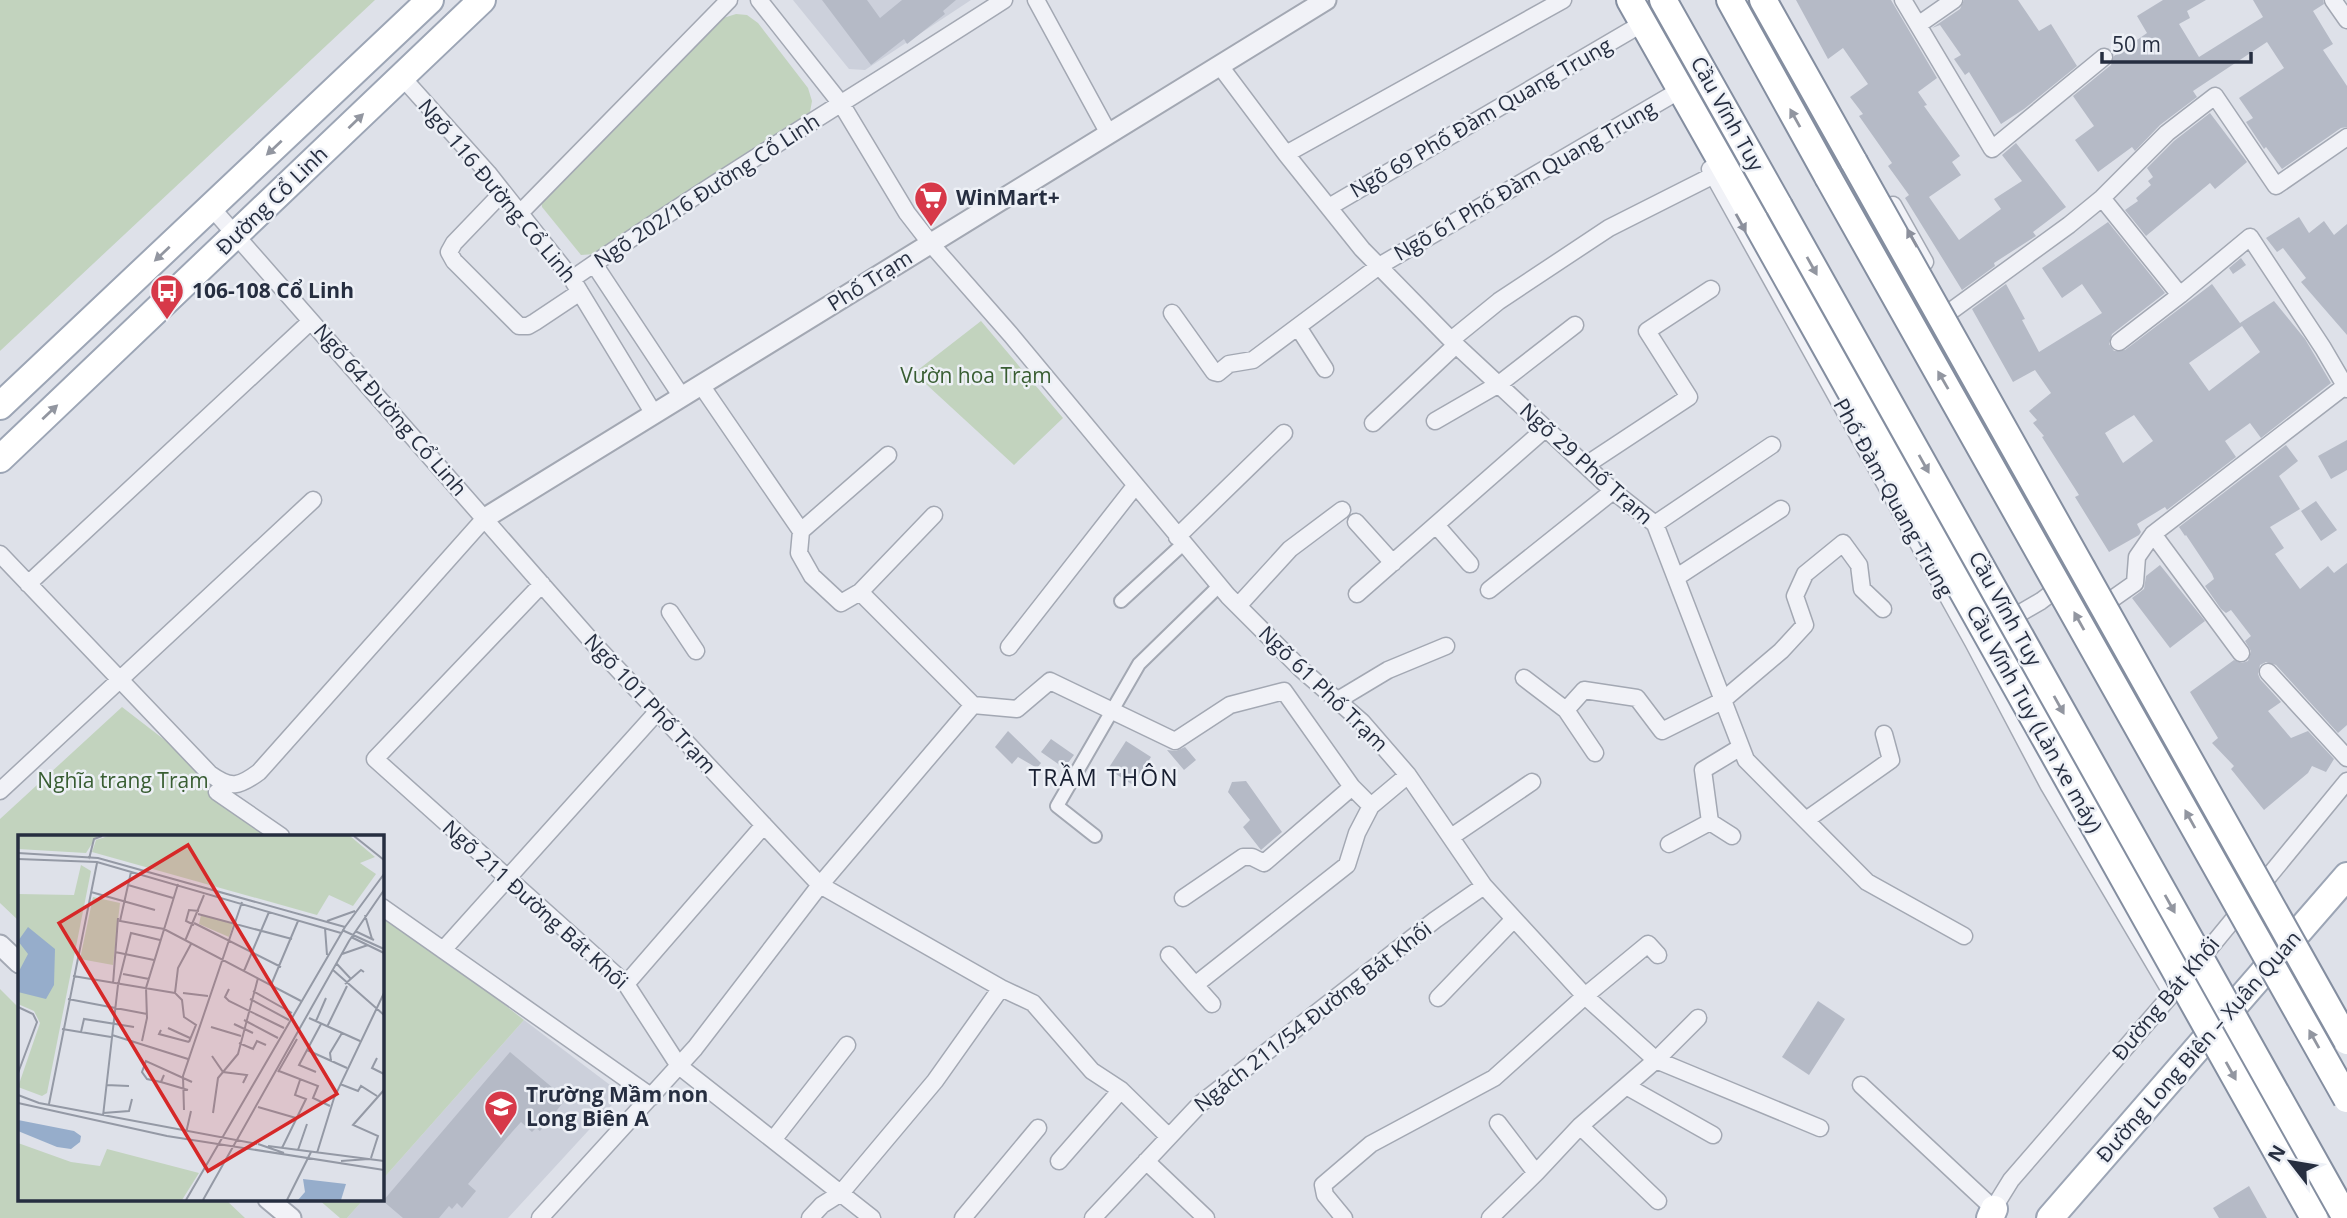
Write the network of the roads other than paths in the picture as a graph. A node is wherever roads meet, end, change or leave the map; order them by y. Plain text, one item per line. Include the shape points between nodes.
1 (430, 0) edge
2 (482, 0) edge
3 (729, 0) edge
4 (759, 0) edge
5 (1004, 0) edge
6 (1036, 0) edge
7 (1563, 0) edge
8 (1663, 0) edge
9 (1730, 0) edge
10 (1763, 0) edge
11 (1774, 0) edge
12 (1903, 0) edge
13 (1954, 0) edge
14 (2333, 0) edge
15 (1318, 2) edge
16 (1629, 10) edge
17 (2347, 20) edge
18 (1918, 25) junction
19 (2104, 57) dead end
20 (1220, 66) junction
21 (402, 77) junction
22 (1670, 96) junction
23 (842, 105) junction
24 (1109, 134) junction
25 (2347, 137) edge
26 (1286, 154) junction
27 (1714, 175) junction
28 (503, 192) junction
29 (2102, 198) junction
30 (211, 207) junction
31 (1329, 207) junction
32 (520, 212) junction
33 (1755, 221) joint
34 (237, 236) junction
35 (931, 244) junction
36 (594, 264) junction
37 (1380, 266) junction
38 (576, 286) junction
39 (1711, 289) dead end
40 (2180, 295) junction
41 (1951, 311) junction
42 (1172, 313) dead end
43 (311, 321) junction
44 (1575, 325) dead end
45 (1298, 327) junction
46 (1454, 342) junction
47 (2119, 342) dead end
48 (1325, 369) dead end
49 (1499, 384) junction
50 (701, 385) junction
51 (2346, 387) edge
52 (682, 397) junction
53 (0, 406) edge
54 (654, 414) junction
55 (1435, 421) dead end
56 (1373, 423) dead end
57 (1546, 428) junction
58 (1284, 433) dead end
59 (1772, 444) dead end
60 (888, 455) dead end
61 (0, 459) edge
62 (1586, 465) junction
63 (1135, 486) junction
64 (1613, 491) junction
65 (313, 500) dead end
66 (1781, 509) dead end
67 (1342, 510) dead end
68 (934, 515) dead end
69 (485, 518) junction
70 (1356, 522) dead end
71 (1655, 524) junction
72 (1436, 525) junction
73 (801, 531) junction
74 (2153, 534) junction
75 (1180, 540) junction
76 (0, 554) edge
77 (1393, 563) junction
78 (1470, 564) dead end
79 (2087, 566) junction
80 (1676, 577) junction
81 (28, 584) junction
82 (542, 584) junction
83 (1219, 586) junction
84 (1489, 590) dead end
85 (860, 592) junction
86 (1357, 594) dead end
87 (1121, 601) dead end
88 (2108, 602) junction
89 (1238, 606) junction
90 (1884, 609) dead end
91 (670, 612) dead end
92 (1973, 642) junction
93 (1446, 646) dead end
94 (1009, 647) dead end
95 (696, 651) dead end
96 (2241, 653) dead end
97 (2268, 672) dead end
98 (1524, 678) dead end
99 (120, 680) junction
100 (1338, 700) junction
101 (1722, 701) junction
102 (973, 705) junction
103 (1566, 710) junction
104 (657, 712) junction
105 (1112, 712) junction
106 (1884, 734) dead end
107 (1741, 747) junction
108 (1595, 754) dead end
109 (2347, 758) edge
110 (1408, 775) junction
111 (2347, 781) edge
112 (1532, 782) dead end
113 (1352, 787) junction
114 (0, 791) edge
115 (217, 792) dead end
116 (1371, 806) junction
117 (1806, 820) junction
118 (1710, 822) junction
119 (764, 825) junction
120 (280, 835) edge
121 (1095, 836) dead end
122 (1732, 836) dead end
123 (1451, 837) junction
124 (1669, 844) dead end
125 (2269, 874) junction
126 (2347, 876) edge
127 (506, 878) junction
128 (820, 885) junction
129 (1484, 886) junction
130 (1183, 898) dead end
131 (383, 908) edge
132 (1514, 919) junction
133 (1964, 936) dead end
134 (0, 945) edge
135 (443, 950) junction
136 (1169, 954) dead end
137 (1658, 955) dead end
138 (18, 962) edge
139 (626, 984) junction
140 (1195, 985) junction
141 (1001, 988) junction
142 (2172, 994) junction
143 (1585, 996) junction
144 (1438, 998) dead end
145 (1212, 1004) dead end
146 (1698, 1018) dead end
147 (2347, 1041) edge
148 (847, 1045) dead end
149 (1656, 1060) junction
150 (679, 1066) junction
151 (1861, 1085) dead end
152 (1626, 1086) junction
153 (1121, 1090) junction
154 (652, 1097) junction
155 (2347, 1098) edge
156 (1498, 1123) dead end
157 (1580, 1126) junction
158 (1038, 1128) dead end
159 (1820, 1128) dead end
160 (1713, 1135) dead end
161 (1169, 1137) junction
162 (773, 1140) junction
163 (1059, 1161) dead end
164 (1146, 1161) junction
165 (1536, 1173) junction
166 (841, 1193) junction
167 (269, 1200) edge
168 (1658, 1201) dead end
169 (1990, 1215) edge
170 (291, 1218) edge
171 (540, 1218) edge
172 (810, 1218) edge
173 (872, 1218) edge
174 (964, 1218) edge
175 (1093, 1218) edge
176 (1206, 1218) edge
177 (1344, 1218) edge
178 (1490, 1218) edge
179 (2050, 1218) edge
180 (2314, 1218) edge
181 (2346, 1218) edge

1 -> 30 main road, Đường Cổ Linh
2 - 21 main road, Đường Cổ Linh
3 - 32 street
4 - 23 street, Ngõ 61 Phố Trạm
5 - 23 street, Ngõ 202/16 Đường Cổ Linh
6 - 24 street
7 - 26 street
8 -> 181 main road, Cầu Vĩnh Tuy, bridge
155 -> 9 main road, bridge
10 - 147 main road, bridge
41 -> 11 street
12 - 18 street
13 - 18 street
14 - 17 street
15 - 20 street, Phố Trạm
16 - 22 street, Phố Đàm Quang Trung
16 - 31 street, Ngõ 69 Phố Đàm Quang Trung
16 - 33 main road, Cầu Vĩnh Tuy
18 - 19 street via 1992,149
20 - 24 street, Phố Trạm
20 - 26 street, Ngõ 29 Phố Trạm
21 - 28 street, Ngõ 116 Đường Cổ Linh
34 -> 21 main road, Đường Cổ Linh
22 - 27 street, Phố Đàm Quang Trung
22 - 37 street, Ngõ 61 Phố Đàm Quang Trung
23 - 35 street, Ngõ 61 Phố Trạm via 906,213
23 - 36 street, Ngõ 202/16 Đường Cổ Linh via 798,128
24 - 35 street, Phố Trạm
25 - 29 street via 2276,186 2215,96 2167,134
26 - 31 street, Ngõ 29 Phố Trạm
27 - 46 street via 1609,228 1499,301
27 -> 92 street, Phố Đàm Quang Trung
28 - 32 street, Ngõ 116 Đường Cổ Linh
28 - 38 street, Ngõ 202/16 Đường Cổ Linh via 454,243 449,252 454,261 519,326 535,322
29 - 40 street
29 - 41 street
30 - 34 street, Ngõ 64 Đường Cổ Linh
30 -> 53 main road, Đường Cổ Linh
31 - 37 street, Ngõ 29 Phố Trạm
32 - 38 street, Ngõ 116 Đường Cổ Linh
33 -> 180 main road, Cầu Vĩnh Tuy (Làn xe máy), bridge
34 - 43 street, Ngõ 64 Đường Cổ Linh
61 -> 34 main road, Đường Cổ Linh
35 - 50 street, Phố Trạm
35 - 63 street, Ngõ 61 Phố Trạm
36 - 38 street, Ngõ 202/16 Đường Cổ Linh
36 - 52 street
37 - 45 street, Ngõ 61 Phố Đàm Quang Trung
37 - 46 street, Ngõ 29 Phố Trạm
38 - 54 street, Ngõ 116 Đường Cổ Linh
39 - 62 street via 1647,331 1689,397
40 - 47 street
40 - 51 street via 2250,237
41 - 79 street
42 - 45 street, Ngõ 61 Phố Đàm Quang Trung via 1218,373 1229,364 1253,360
43 - 69 street, Ngõ 64 Đường Cổ Linh
43 - 81 street
44 - 49 street
45 - 48 street
46 - 49 street, Ngõ 29 Phố Trạm
46 - 56 street
49 - 55 street
49 - 57 street, Ngõ 29 Phố Trạm
50 - 52 street, Phố Trạm
50 - 73 street
51 - 74 street
52 - 54 street, Phố Trạm
54 - 69 street, Phố Trạm
57 - 62 street, Ngõ 29 Phố Trạm
57 - 72 street
58 - 75 street
59 - 71 street
60 - 73 street
62 - 64 street, Ngõ 29 Phố Trạm
63 - 75 street, Ngõ 61 Phố Trạm
63 - 94 street
64 - 71 street, Ngõ 29 Phố Trạm
64 - 84 street
65 - 99 street
66 - 80 street
67 - 89 street via 1290,549
68 - 85 street
69 - 82 street, Ngõ 101 Phố Trạm
69 - 99 street via 246,782 232,785 210,774
70 - 77 street
71 - 80 street, Ngõ 29 Phố Trạm
72 - 77 street
72 - 78 street
73 - 85 street via 799,554 812,576 841,603
74 - 88 street via 2137,557 2135,583
74 - 96 street
75 - 83 street, Ngõ 61 Phố Trạm
75 - 87 street
76 - 81 street
77 - 86 street
79 - 88 street
79 - 92 street
80 - 101 street, Ngõ 29 Phố Trạm
81 - 99 street
82 - 104 street, Ngõ 101 Phố Trạm
82 - 127 street, Ngõ 211 Đường Bát Khối via 375,759
83 - 89 street, Ngõ 61 Phố Trạm
83 - 105 street via 1139,664
85 - 102 street
88 - 125 street
89 - 100 street, Ngõ 61 Phố Trạm
90 - 101 street via 1862,589 1859,565 1843,543 1805,574 1795,597 1805,625
91 - 95 street
92 - 142 street, Phố Đàm Quang Trung via 2049,786
93 - 100 street via 1388,670
97 - 109 street
98 - 103 street
99 - 114 street
100 - 110 street, Ngõ 61 Phố Trạm
101 - 103 street via 1662,731 1637,698 1584,690
101 - 107 street, Ngõ 29 Phố Trạm
102 - 105 street via 1017,709 1050,681
102 - 128 street
103 - 108 street
104 - 119 street, Ngõ 101 Phố Trạm
104 - 127 street
105 - 113 street via 1175,741 1230,705 1284,691
105 - 121 street via 1057,806
106 - 117 street via 1891,760
107 - 117 street, Ngõ 29 Phố Trạm via 1746,760
107 - 118 street via 1703,770
110 - 116 street
110 - 123 street, Ngõ 61 Phố Trạm
111 - 125 street, Đường Bát Khối
112 - 123 street
113 - 116 street
113 - 130 street via 1264,863 1243,857
115 - 120 street
116 - 140 street via 1347,865
117 - 133 street, Ngõ 29 Phố Trạm via 1867,882
118 - 122 street
118 - 124 street
119 - 128 street, Ngõ 101 Phố Trạm
119 - 139 street
123 - 129 street, Ngõ 61 Phố Trạm
125 - 142 street, Đường Bát Khối
126 - 179 main road, Đường Long Biên – Xuân Quan
127 - 135 street
127 - 139 street, Ngõ 211 Đường Bát Khối
128 - 141 street, Ngõ 101 Phố Trạm
128 - 150 street
129 - 132 street, Ngõ 61 Phố Trạm
129 - 161 street, Ngách 211/54 Đường Bát Khối via 1200,1104
131 - 135 street
132 - 143 street, Ngõ 61 Phố Trạm
132 - 144 street
134 - 138 street
135 - 154 street
136 - 140 street
137 - 143 street via 1648,944
139 - 150 street, Ngõ 211 Đường Bát Khối
140 - 145 street
141 - 153 street, Ngõ 101 Phố Trạm via 1033,1003 1092,1072
141 - 166 street via 935,1081
142 - 169 street, Đường Bát Khối via 2011,1180
143 - 149 street, Ngõ 61 Phố Trạm
143 - 177 street via 1494,1077 1371,1144 1323,1185 1325,1195
146 - 149 street
148 - 162 street
149 - 152 street
149 - 159 street, Ngõ 61 Phố Trạm
150 - 154 street
150 - 162 street, Ngõ 211 Đường Bát Khối
151 - 169 street
152 - 157 street
152 - 160 street
153 - 161 street, Ngõ 101 Phố Trạm
153 - 163 street
154 - 171 street
156 - 165 street
157 - 165 street
157 - 168 street
158 - 174 street
161 - 164 street, Ngách 211/54 Đường Bát Khối
162 - 166 street, Ngõ 211 Đường Bát Khối
164 - 175 street, Ngách 211/54 Đường Bát Khối
164 - 176 street
165 - 178 street
166 - 172 street
166 - 173 street, Ngõ 211 Đường Bát Khối
167 - 170 street

